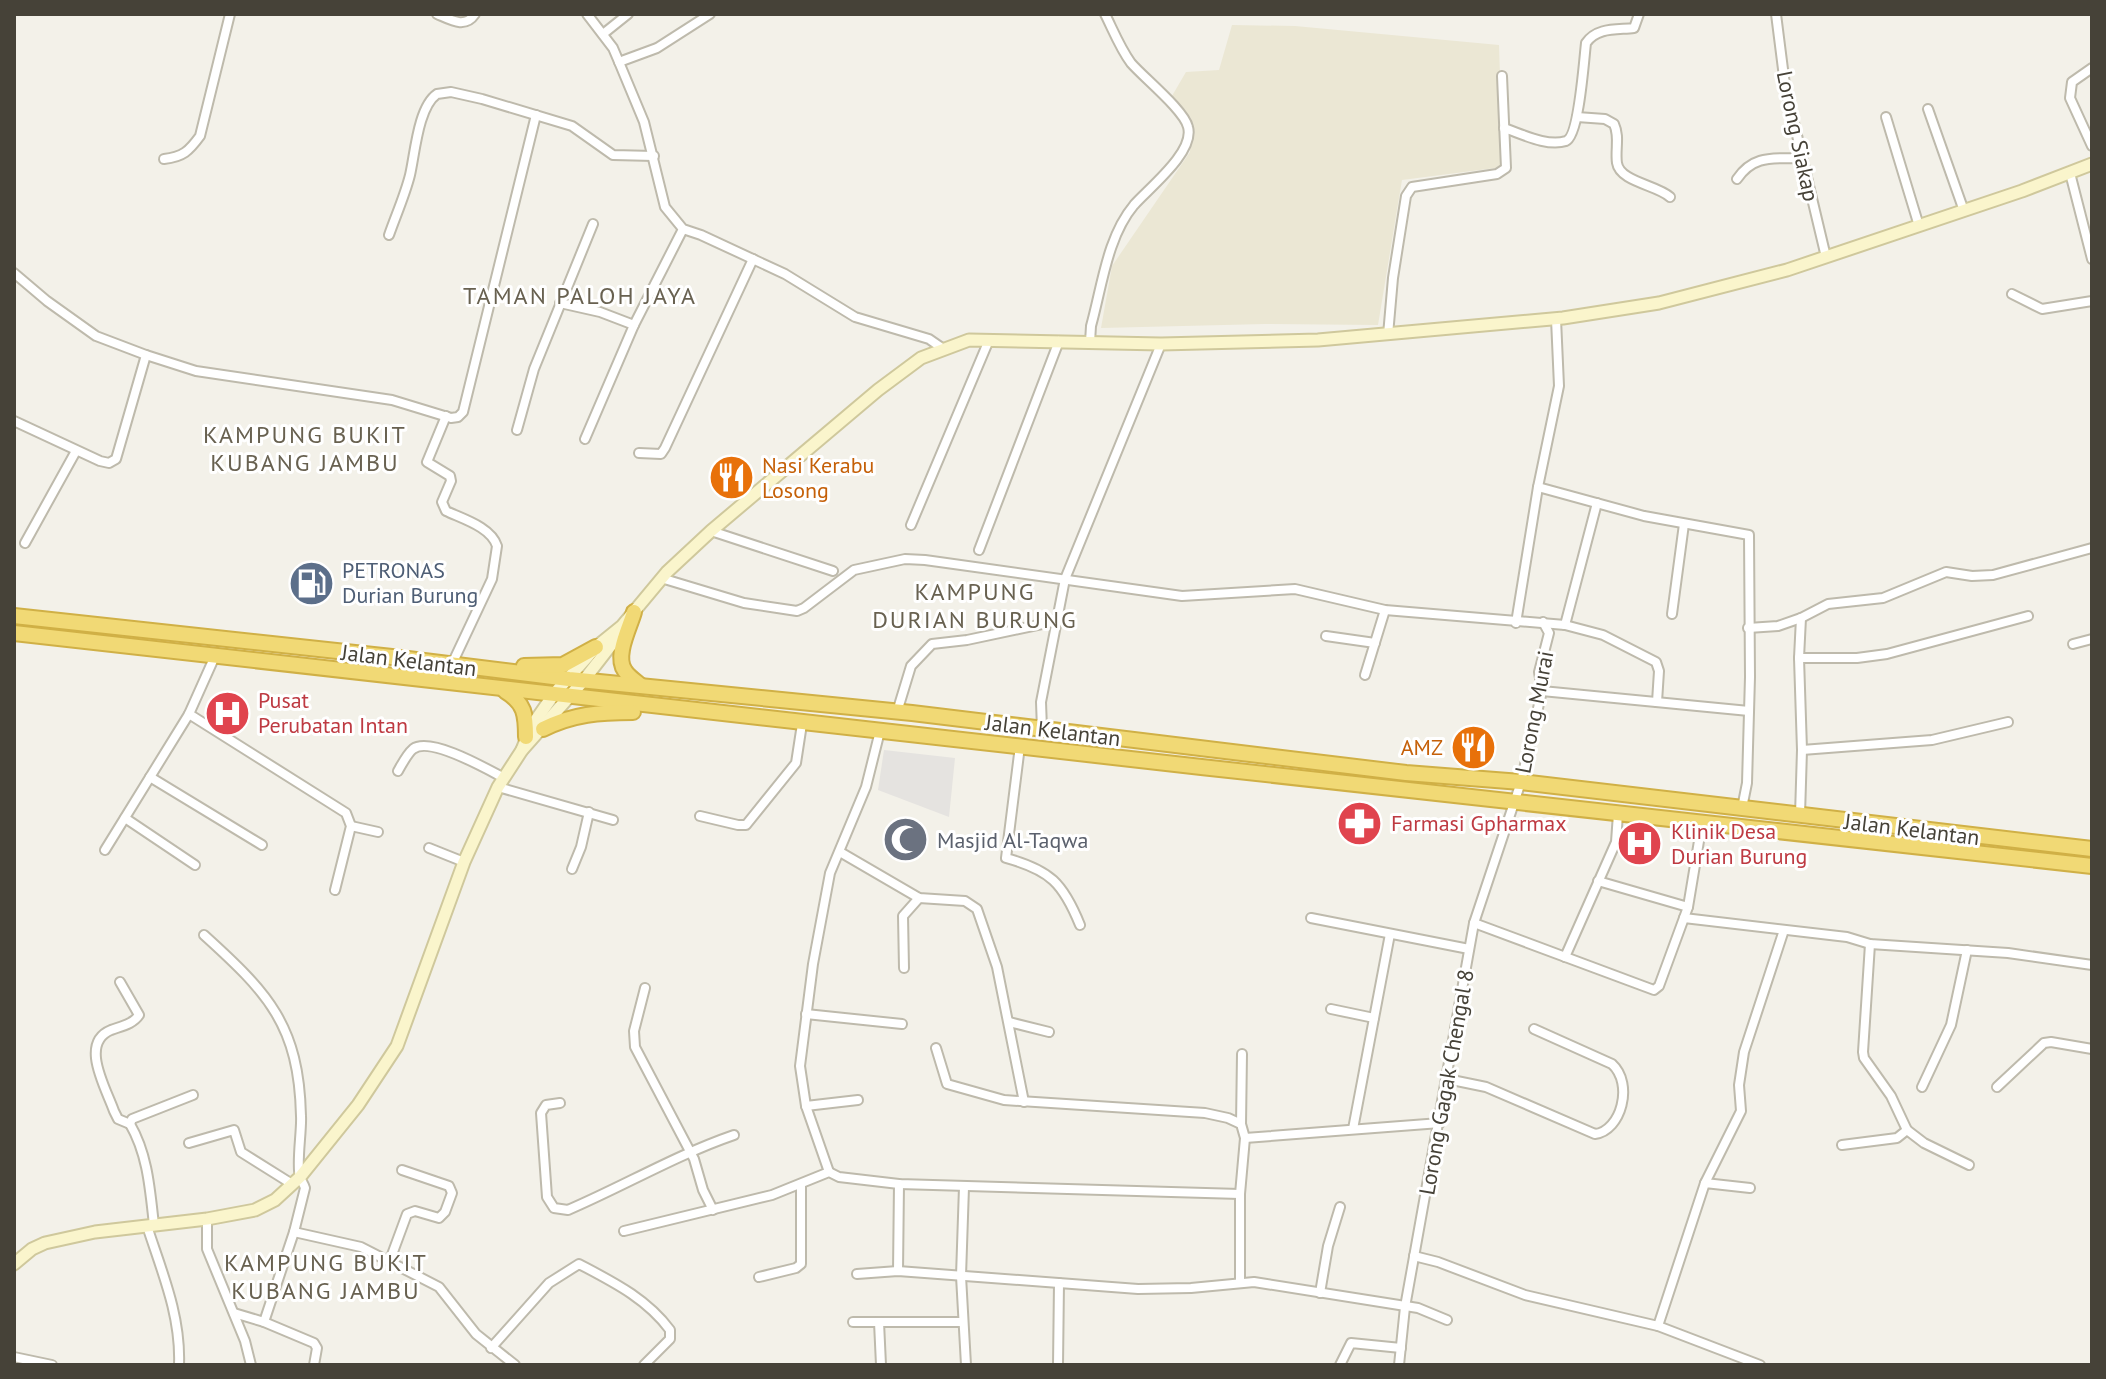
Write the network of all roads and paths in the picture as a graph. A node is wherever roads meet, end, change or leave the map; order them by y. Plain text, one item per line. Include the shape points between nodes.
1 (230, 14) edge
2 (437, 14) edge
3 (475, 14) edge
4 (587, 14) edge
5 (628, 14) edge
6 (710, 14) edge
7 (1105, 14) edge
8 (1639, 14) edge
9 (1776, 14) edge
10 (603, 34) junction
11 (619, 62) junction
12 (2092, 68) edge
13 (1502, 76) dead end
14 (1928, 109) dead end
15 (536, 115) junction
16 (1577, 117) junction
17 (1886, 117) dead end
18 (1504, 128) junction
19 (2092, 146) edge
20 (654, 156) junction
21 (1801, 158) junction
22 (164, 159) dead end
23 (2092, 164) edge
24 (2070, 173) junction
25 (1737, 179) dead end
26 (1670, 197) dead end
27 (1964, 211) junction
28 (593, 224) dead end
29 (1919, 226) junction
30 (683, 229) junction
31 (389, 235) dead end
32 (1826, 257) junction
33 (753, 259) junction
34 (2092, 259) edge
35 (14, 273) edge
36 (2012, 294) dead end
37 (2092, 301) edge
38 (560, 303) junction
39 (1556, 319) junction
40 (634, 325) junction
41 (1388, 335) junction
42 (989, 340) junction
43 (1059, 341) junction
44 (1090, 342) junction
45 (1161, 344) junction
46 (942, 348) junction
47 (146, 355) junction
48 (446, 416) junction
49 (14, 421) edge
50 (517, 430) dead end
51 (585, 439) dead end
52 (76, 451) junction
53 (639, 453) dead end
54 (1538, 487) junction
55 (1597, 503) junction
56 (1684, 524) junction
57 (911, 525) dead end
58 (711, 531) junction
59 (25, 543) dead end
60 (2092, 548) edge
61 (979, 550) dead end
62 (833, 571) dead end
63 (661, 578) junction
64 (1065, 579) junction
65 (1385, 610) junction
66 (634, 612) junction
67 (1672, 614) dead end
68 (14, 616) edge
69 (2028, 616) dead end
70 (1801, 618) junction
71 (1057, 621) junction
72 (1543, 622) junction
73 (1516, 623) junction
74 (1565, 625) junction
75 (622, 626) junction
76 (1748, 628) junction
77 (14, 633) edge
78 (1326, 636) dead end
79 (2092, 639) edge
80 (1375, 643) junction
81 (2073, 644) dead end
82 (596, 647) junction
83 (215, 656) junction
84 (1799, 658) junction
85 (452, 664) junction
86 (480, 668) junction
87 (1365, 675) dead end
88 (576, 680) junction
89 (640, 685) junction
90 (501, 688) junction
91 (1542, 691) junction
92 (554, 694) junction
93 (570, 697) junction
94 (1657, 702) junction
95 (689, 711) junction
96 (1749, 711) junction
97 (904, 712) junction
98 (189, 714) junction
99 (2008, 722) dead end
100 (802, 724) junction
101 (543, 729) junction
102 (1042, 729) junction
103 (880, 731) junction
104 (942, 737) junction
105 (524, 743) junction
106 (1020, 746) junction
107 (1802, 750) junction
108 (398, 771) dead end
109 (150, 777) junction
110 (501, 782) junction
111 (1521, 782) junction
112 (1514, 803) junction
113 (1742, 809) junction
114 (589, 812) junction
115 (1618, 814) junction
116 (1800, 815) junction
117 (700, 816) dead end
118 (125, 818) junction
119 (613, 820) dead end
120 (1702, 823) junction
121 (351, 826) junction
122 (378, 832) dead end
123 (262, 845) dead end
124 (429, 848) dead end
125 (2092, 849) edge
126 (105, 850) dead end
127 (840, 852) junction
128 (464, 862) junction
129 (195, 865) dead end
130 (2092, 866) edge
131 (572, 869) dead end
132 (1598, 881) junction
133 (335, 890) dead end
134 (919, 898) junction
135 (1688, 907) junction
136 (1311, 918) dead end
137 (1684, 918) junction
138 (1474, 923) junction
139 (1080, 925) dead end
140 (1784, 930) junction
141 (1390, 934) junction
142 (204, 935) dead end
143 (1870, 944) junction
144 (1469, 949) junction
145 (1967, 950) junction
146 (1565, 957) junction
147 (2092, 965) edge
148 (904, 968) dead end
149 (120, 982) dead end
150 (645, 988) dead end
151 (1331, 1009) dead end
152 (806, 1014) junction
153 (1374, 1018) junction
154 (1009, 1022) junction
155 (902, 1024) dead end
156 (1534, 1029) dead end
157 (1049, 1032) dead end
158 (936, 1048) dead end
159 (2092, 1049) edge
160 (1242, 1054) dead end
161 (1447, 1079) junction
162 (1922, 1087) dead end
163 (1997, 1087) dead end
164 (193, 1095) dead end
165 (858, 1100) dead end
166 (1024, 1102) junction
167 (560, 1103) dead end
168 (806, 1106) junction
169 (1440, 1123) junction
170 (130, 1124) junction
171 (1241, 1124) junction
172 (1353, 1129) junction
173 (1907, 1130) junction
174 (734, 1135) dead end
175 (1245, 1138) junction
176 (189, 1143) dead end
177 (1842, 1145) dead end
178 (688, 1151) junction
179 (1969, 1165) dead end
180 (402, 1170) dead end
181 (829, 1172) junction
182 (296, 1180) junction
183 (1705, 1183) junction
184 (801, 1184) junction
185 (899, 1184) junction
186 (964, 1187) junction
187 (1750, 1188) dead end
188 (1240, 1194) junction
189 (1340, 1207) dead end
190 (713, 1210) junction
191 (207, 1219) junction
192 (150, 1226) junction
193 (624, 1231) dead end
194 (294, 1232) junction
195 (1414, 1256) junction
196 (390, 1260) junction
197 (14, 1264) edge
198 (898, 1271) junction
199 (857, 1274) dead end
200 (961, 1276) junction
201 (759, 1277) dead end
202 (1059, 1283) junction
203 (1240, 1283) junction
204 (1320, 1293) junction
205 (1405, 1307) junction
206 (234, 1313) junction
207 (1447, 1320) dead end
208 (264, 1322) junction
209 (853, 1322) dead end
210 (879, 1322) junction
211 (963, 1322) junction
212 (1658, 1326) junction
213 (491, 1348) junction
214 (1401, 1348) junction
215 (14, 1357) edge
216 (52, 1365) edge
217 (179, 1365) edge
218 (251, 1365) edge
219 (314, 1365) edge
220 (515, 1365) edge
221 (644, 1365) edge
222 (881, 1365) edge
223 (966, 1365) edge
224 (1058, 1365) edge
225 (1340, 1365) edge
226 (1399, 1365) edge
227 (1760, 1365) edge

1 - 22 street via 200,136 181,157
2 - 3 street via 464,23
4 - 10 street
5 - 10 street
6 - 11 street via 657,48
7 - 44 street via 1132,64 1189,127 1183,153 1131,208 1114,240
8 - 16 street via 1634,28 1599,32 1586,43
9 - 21 street, Lorong Siakap
10 - 11 street
11 - 20 street
12 - 19 street via 2072,82 2070,92
13 - 18 street
14 - 27 street
15 - 20 street via 572,126 613,155
15 - 31 street via 451,92 432,97
15 - 48 street via 463,412
16 - 18 street via 1570,140 1557,142
16 - 26 street via 1614,124 1622,173
17 - 29 street
18 - 41 street via 1503,171 1412,187 1406,196
20 - 30 street via 665,207
21 - 25 street via 1758,160 1746,165
21 - 32 street, Lorong Siakap
23 - 24 street
24 - 27 street
24 - 34 street
27 - 29 street
28 - 38 street
29 - 32 street
30 - 33 street
30 - 40 street
32 - 39 street via 1659,303
33 - 46 street via 855,317 929,339
33 - 53 street via 665,448 661,454
35 - 47 street via 96,336
36 - 37 street via 2042,309
38 - 40 street
38 - 50 street
39 - 41 street
39 - 54 street via 1559,386
40 - 51 street
41 - 45 street
42 - 43 street
42 - 46 street
42 - 57 street
43 - 44 street
43 - 61 street
44 - 45 street
45 - 64 street
46 - 58 street via 878,390
47 - 48 street via 196,371 381,397
47 - 52 street via 116,459 109,463
48 - 85 street via 427,462 450,476 442,502 446,511 487,531 497,546 492,579
49 - 52 street
52 - 59 street
54 - 55 street
54 - 73 street
55 - 56 street
55 - 74 street
56 - 67 street
56 - 76 street via 1749,535
58 - 62 street
58 - 63 street
60 - 70 street via 1993,575 1946,572 1883,598 1821,605
63 - 64 street via 744,603 797,611 854,570 905,559
63 - 66 street
64 - 65 street via 1182,596 1295,589
64 - 71 street
65 - 73 street
65 - 80 street
66 - 75 street
66 - 89 highway via 621,654 625,672
68 - 85 highway, Jalan Kelantan
69 - 84 street via 1887,654
70 - 76 street
70 - 84 street
71 - 97 street via 932,644 911,666
71 - 102 street via 1041,702
72 - 73 street
72 - 74 street
72 - 91 street, Lorong Murai via 1549,633 1539,672
74 - 94 street via 1603,635 1656,662
75 - 82 street
75 - 88 street
76 - 96 street
77 - 83 highway, Jalan Kelantan
78 - 80 street
79 - 81 street
80 - 87 street
82 - 86 highway via 563,665
82 - 88 street
83 - 90 highway, Jalan Kelantan
83 - 98 street
84 - 107 street
85 - 86 highway, Jalan Kelantan
86 - 88 highway, Jalan Kelantan
88 - 89 highway, Jalan Kelantan
88 - 92 street
88 - 93 street
89 - 97 highway, Jalan Kelantan
90 - 92 highway, Jalan Kelantan
90 - 105 highway via 519,699 526,715
91 - 94 street
91 - 111 street, Lorong Murai
92 - 93 highway, Jalan Kelantan
92 - 105 street
93 - 95 highway, Jalan Kelantan
93 - 101 street
94 - 96 street
95 - 100 highway, Jalan Kelantan
95 - 101 highway via 588,713
96 - 113 street
97 - 102 highway, Jalan Kelantan
97 - 104 highway via 939,728
98 - 109 street
98 - 121 street via 346,813
99 - 107 street via 1932,740
100 - 103 highway, Jalan Kelantan
100 - 117 street via 796,763 746,825
101 - 105 street
102 - 111 highway, Jalan Kelantan
103 - 104 highway, Jalan Kelantan
103 - 127 street via 866,787
104 - 106 highway, Jalan Kelantan
105 - 110 street
106 - 112 highway, Jalan Kelantan
106 - 139 street via 1006,858 1034,866 1057,883
107 - 116 street
108 - 110 street via 411,751 422,746 452,752
109 - 118 street
109 - 123 street
110 - 114 street
110 - 128 street
111 - 112 street, Lorong Murai
111 - 113 highway, Jalan Kelantan
112 - 115 highway, Jalan Kelantan
112 - 138 street, Lorong Gagak Chengal 8
113 - 116 highway, Jalan Kelantan
114 - 119 street
114 - 131 street
115 - 120 highway, Jalan Kelantan
115 - 132 street via 1616,842
116 - 125 highway, Jalan Kelantan
118 - 126 street
118 - 129 street
120 - 130 highway, Jalan Kelantan
120 - 135 street
121 - 122 street
121 - 133 street
124 - 128 street
127 - 134 street
127 - 152 street via 830,873
128 - 182 street via 397,1046 358,1105
132 - 135 street
132 - 146 street
134 - 148 street via 903,916
134 - 154 street via 965,901 977,909
135 - 137 street
136 - 141 street
137 - 140 street
137 - 146 street via 1654,990
138 - 144 street, Lorong Gagak Chengal 8
138 - 146 street
140 - 143 street
140 - 183 street via 1744,1052 1741,1111
141 - 144 street
141 - 153 street
142 - 182 street via 251,977 293,1045 301,1114
143 - 145 street
143 - 173 street via 1864,1058
144 - 161 street, Lorong Gagak Chengal 8
145 - 147 street
145 - 162 street via 1951,1025
149 - 170 street via 139,1015 106,1032 94,1056 118,1119
150 - 178 street via 635,1047
151 - 153 street
152 - 155 street
152 - 168 street via 800,1066
153 - 172 street
154 - 157 street
154 - 166 street
156 - 161 street via 1620,1072 1624,1099 1604,1133 1595,1134 1486,1087
158 - 166 street via 951,1086
159 - 163 street via 2044,1043
160 - 171 street
161 - 169 street, Lorong Gagak Chengal 8
164 - 170 street
165 - 168 street
166 - 171 street via 1205,1113
167 - 178 street via 546,1105 541,1113 547,1197 554,1208 568,1210 597,1198
168 - 181 street
169 - 172 street
169 - 195 street, Lorong Gagak Chengal 8
170 - 192 street via 146,1166
171 - 175 street
172 - 175 street
173 - 177 street via 1897,1138
173 - 179 street
174 - 178 street
175 - 188 street
176 - 182 street via 234,1130 241,1152
178 - 190 street
180 - 196 street via 449,1186 452,1193 439,1218 407,1214
181 - 184 street
181 - 185 street
182 - 191 street via 255,1210
182 - 194 street via 305,1188
183 - 187 street
183 - 212 street
184 - 190 street
184 - 201 street via 801,1264
185 - 186 street
185 - 198 street
186 - 188 street
186 - 200 street
188 - 203 street
189 - 204 street
190 - 193 street
191 - 192 street
191 - 206 street via 207,1249
192 - 197 street via 45,1243
192 - 217 street via 177,1322
194 - 196 street via 354,1245
194 - 208 street
195 - 205 street, Lorong Gagak Chengal 8
195 - 212 street via 1525,1295
196 - 213 street via 439,1287
198 - 199 street
198 - 200 street
200 - 202 street
200 - 211 street
202 - 203 street via 1138,1289
202 - 224 street
203 - 204 street
204 - 205 street
205 - 207 street
205 - 214 street, Lorong Gagak Chengal 8
206 - 208 street
206 - 218 street
208 - 219 street via 314,1343
209 - 210 street
210 - 211 street
210 - 222 street
211 - 223 street
212 - 227 street
213 - 220 street
213 - 221 street via 549,1283 579,1264 632,1293 670,1330 670,1339
214 - 225 street via 1351,1343
214 - 226 street, Lorong Gagak Chengal 8
215 - 216 street

